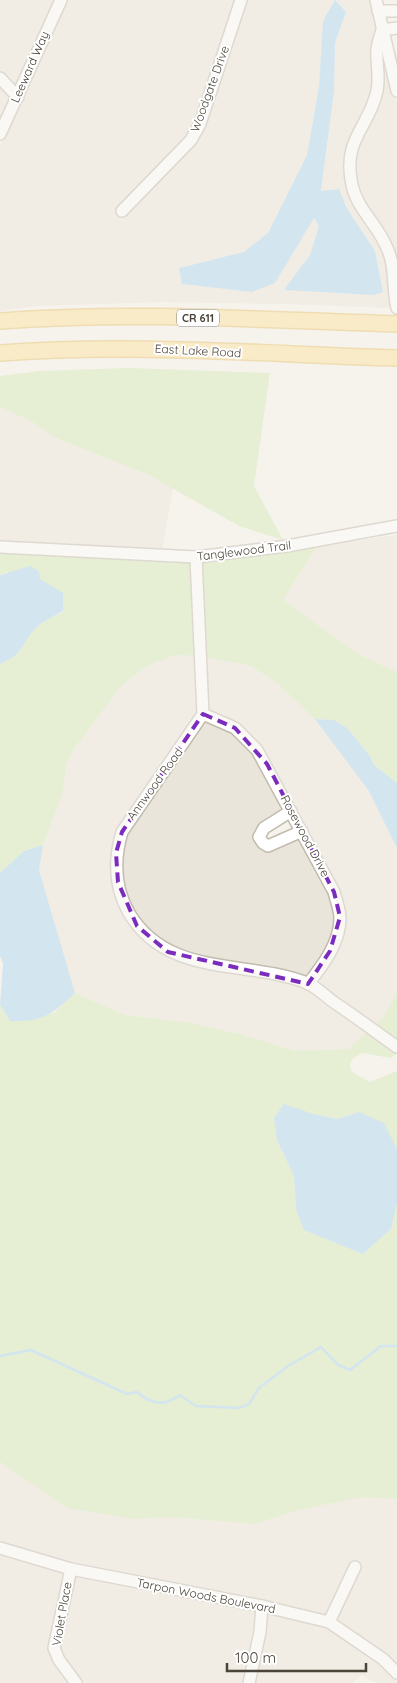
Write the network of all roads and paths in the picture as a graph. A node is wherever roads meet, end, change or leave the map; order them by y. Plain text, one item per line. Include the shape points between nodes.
1 (60, 0) edge
2 (241, 0) edge
3 (377, 6) edge
4 (397, 11) edge
5 (397, 28) edge
6 (382, 30) junction
7 (0, 78) edge
8 (397, 91) edge
9 (18, 97) junction
10 (0, 134) edge
11 (122, 211) dead end
12 (397, 308) edge
13 (0, 321) edge
14 (397, 324) edge
15 (0, 353) edge
16 (397, 358) edge
17 (397, 526) edge
18 (0, 547) edge
19 (196, 557) junction
20 (203, 714) junction
21 (292, 811) junction
22 (302, 831) junction
23 (308, 984) junction
24 (397, 1047) edge
25 (0, 1548) edge
26 (355, 1566) dead end
27 (71, 1569) junction
28 (262, 1606) junction
29 (330, 1622) junction
30 (397, 1673) edge
31 (76, 1683) edge
32 (249, 1683) edge

1 - 9 street, Leeward Way
2 - 11 street, Woodgate Drive via 200,124 191,140
3 - 4 street
3 - 6 street
5 - 6 street
6 - 8 street
6 - 12 street via 377,49 377,89 354,141 350,175 360,206 383,239 391,258
7 - 9 street
9 - 10 street, Leeward Way
13 - 14 main road, CR 611 via 154,316
15 - 16 main road, East Lake Road via 154,348
17 - 19 street, Tanglewood Trail via 288,546
18 - 19 street, Tanglewood Trail
19 - 20 street
20 - 21 street, Rosewood Drive via 235,728 249,739
20 - 23 street, Annwood Road via 122,832 116,853 118,882 125,905 137,926 168,952
21 - 22 street, Rosewood Drive
21 - 22 street via 264,828 259,837 268,846
22 - 23 street, Rosewood Drive via 334,892 340,917 330,952
23 - 24 street, Annwood Road
25 - 27 street, Tarpon Woods Boulevard
26 - 29 street
27 - 28 street, Tarpon Woods Boulevard
27 - 31 street, Violet Place via 54,1648 58,1660
28 - 29 street, Tarpon Woods Boulevard
28 - 32 street
29 - 30 street, Tarpon Woods Boulevard via 383,1659

